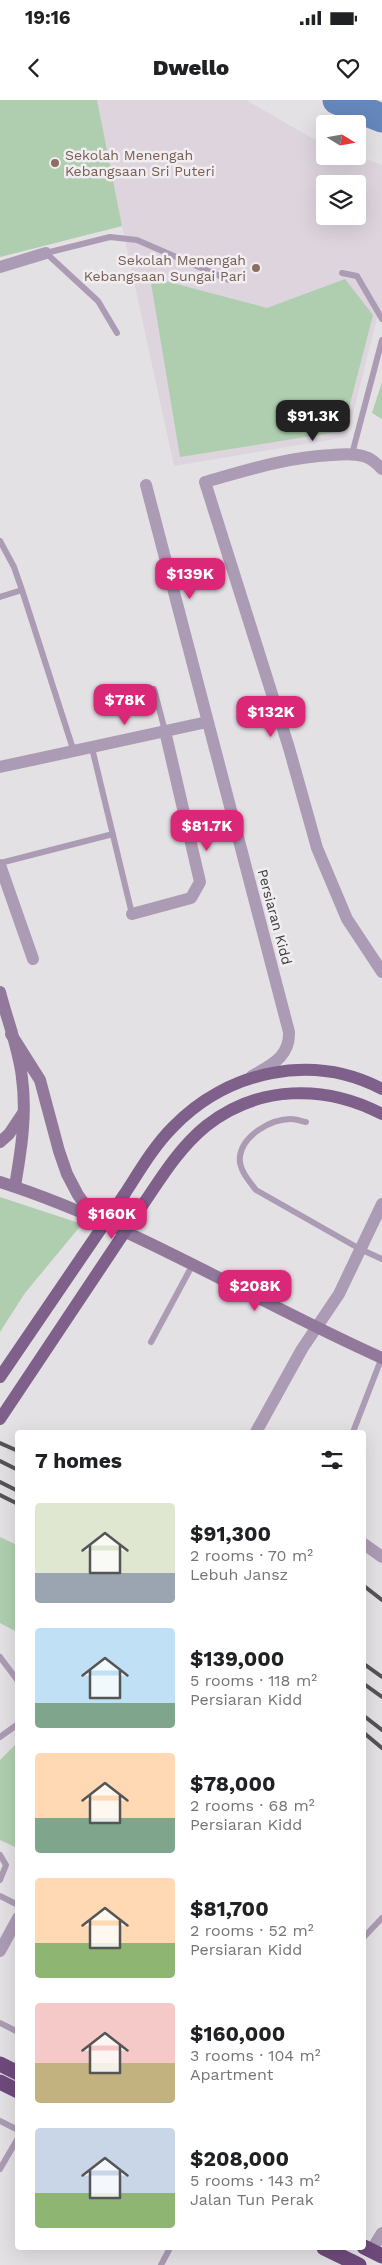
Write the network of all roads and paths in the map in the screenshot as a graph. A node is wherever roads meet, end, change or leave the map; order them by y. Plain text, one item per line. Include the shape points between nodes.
1 (46, 253) junction
2 (0, 267) edge
3 (342, 273) dead end
4 (229, 280) dead end
5 (382, 319) edge
6 (118, 334) dead end
7 (382, 340) edge
8 (352, 454) junction
9 (382, 468) edge
10 (146, 485) dead end
11 (0, 541) edge
12 (22, 590) junction
13 (0, 597) edge
14 (154, 688) dead end
15 (207, 722) junction
16 (165, 731) junction
17 (92, 748) junction
18 (74, 752) junction
19 (0, 767) edge
20 (113, 834) junction
21 (0, 864) edge
22 (132, 914) joint
23 (33, 959) dead end
24 (382, 972) edge
25 (0, 992) edge
26 (11, 1034) junction
27 (250, 1078) junction
28 (382, 1089) edge
29 (24, 1110) junction
30 (382, 1114) edge
31 (306, 1122) dead end
32 (0, 1142) edge
33 (0, 1182) edge
34 (15, 1186) junction
35 (382, 1204) edge
36 (93, 1216) junction
37 (360, 1249) junction
38 (382, 1259) edge
39 (193, 1264) junction
40 (317, 1328) junction
41 (151, 1342) dead end
42 (382, 1358) edge
43 (0, 1377) edge
44 (0, 1419) edge
45 (257, 1430) edge
46 (354, 1430) edge
47 (366, 1545) edge
48 (382, 1557) edge
49 (0, 1657) edge
50 (15, 1677) edge
51 (15, 1726) edge
52 (0, 1737) edge
53 (0, 1855) edge
54 (0, 1880) edge
55 (0, 1897) edge
56 (15, 1904) edge
57 (382, 1918) edge
58 (15, 1924) edge
59 (366, 1936) edge
60 (0, 1951) edge
61 (0, 2023) edge
62 (15, 2030) edge
63 (0, 2064) edge
64 (15, 2072) edge
65 (0, 2082) edge
66 (15, 2090) edge
67 (0, 2121) edge
68 (15, 2128) edge
69 (15, 2143) edge
70 (0, 2169) edge
71 (382, 2233) edge
72 (169, 2250) edge
73 (326, 2250) edge
74 (328, 2250) edge
75 (372, 2252) edge
76 (161, 2265) edge
77 (338, 2265) edge
78 (358, 2265) edge

1 - 2 street
1 - 4 lane via 110,238 136,240
1 - 6 lane via 98,301
3 - 5 lane via 357,276
7 - 8 lane
8 - 9 street via 373,460
8 - 24 street via 278,461 205,482 317,848 347,919
10 - 15 street, Persiaran Kidd
11 - 12 lane
12 - 13 lane
12 - 18 lane
14 - 16 lane
15 - 16 street
15 - 27 street, Persiaran Kidd via 289,1032 288,1048 281,1057
16 - 17 street
16 - 22 street via 200,882 191,898
17 - 18 street
17 - 20 lane
18 - 19 street
20 - 21 lane
20 - 22 lane
21 - 23 street
25 - 26 main road
26 - 29 main road via 20,1063
26 - 36 main road via 40,1080 67,1174
27 - 28 main road via 276,1071 328,1071
27 - 43 main road, bridge via 207,1098 182,1118 157,1146
29 - 32 main road
29 - 34 main road
30 - 44 main road, bridge via 345,1098 318,1092 295,1092 270,1095 247,1103 206,1126 187,1145 142,1206
31 - 37 lane via 291,1119 257,1131 245,1143 239,1157 244,1176 256,1190
33 - 34 main road
34 - 36 main road
35 - 37 street
36 - 39 main road
37 - 38 lane
37 - 40 street via 339,1294
39 - 40 main road
39 - 41 lane
40 - 42 main road
40 - 45 street
42 - 46 lane
47 - 48 street
49 - 50 lane
51 - 52 lane
53 - 54 lane via 6,1865
55 - 56 lane
57 - 59 lane
58 - 60 street
61 - 62 lane
63 - 64 highway
65 - 66 highway
67 - 68 lane
69 - 70 lane
71 - 75 street
72 - 76 lane
73 - 77 highway
74 - 78 highway

